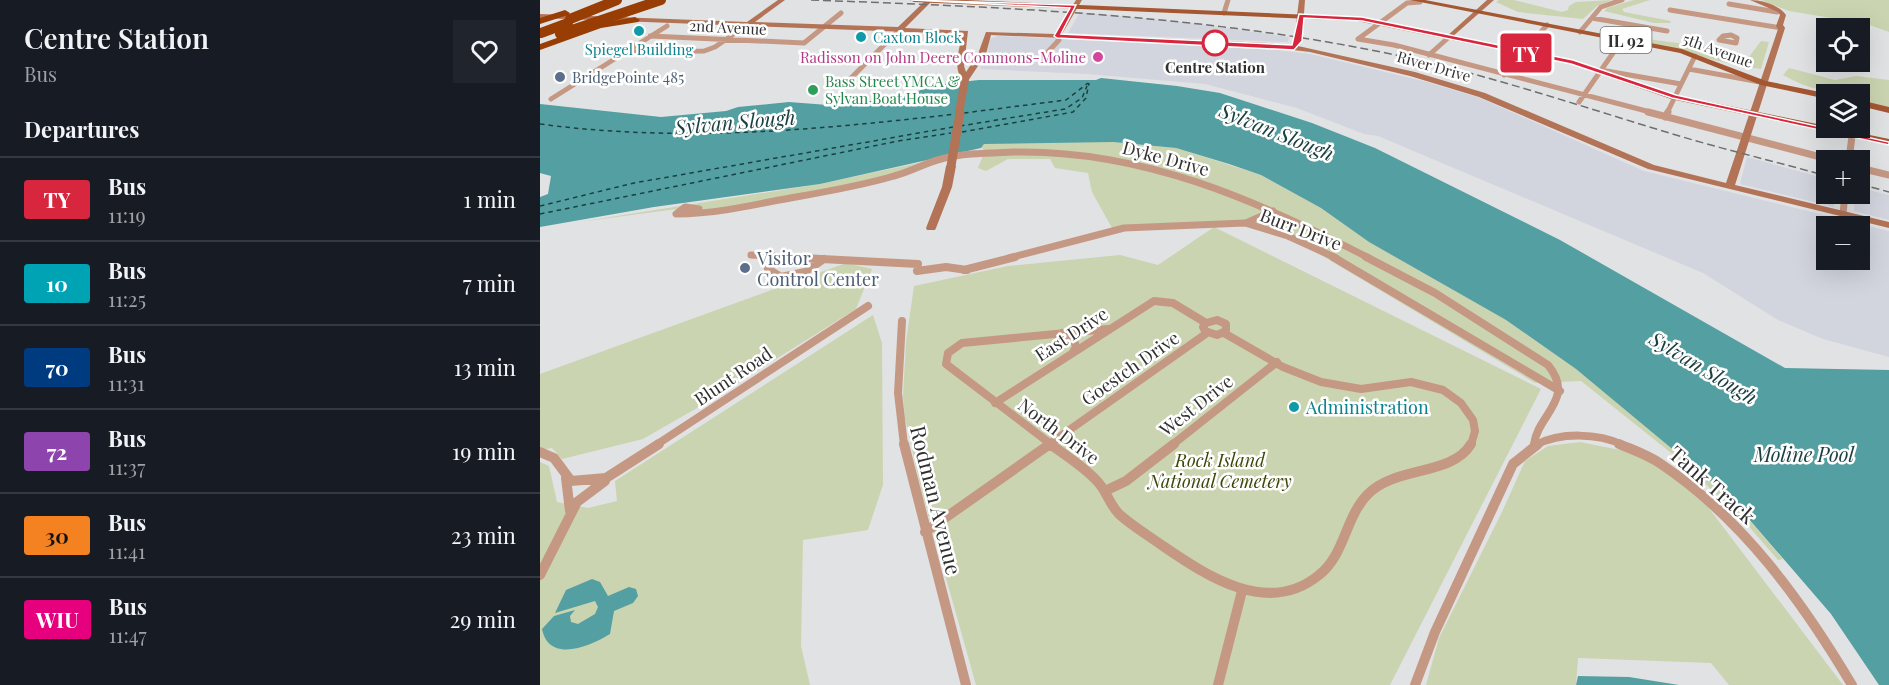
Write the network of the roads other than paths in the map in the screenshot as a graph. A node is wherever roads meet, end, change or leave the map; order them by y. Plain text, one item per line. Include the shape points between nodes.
1 (617, 0) edge
2 (628, 0) edge
3 (642, 0) edge
4 (661, 0) edge
5 (782, 0) edge
6 (914, 0) edge
7 (930, 0) edge
8 (1228, 0) edge
9 (1302, 0) edge
10 (1491, 0) edge
11 (1622, 0) edge
12 (1753, 0) edge
13 (1412, 1) edge
14 (1003, 2) edge
15 (1076, 3) edge
16 (1729, 4) dead end
17 (1718, 7) dead end
18 (1672, 9) dead end
19 (1759, 9) junction
20 (1777, 12) dead end
21 (565, 13) junction
22 (841, 13) dead end
23 (1224, 13) junction
24 (1476, 13) junction
25 (540, 14) edge
26 (551, 16) junction
27 (1301, 16) junction
28 (1714, 16) junction
29 (612, 17) junction
30 (1592, 18) junction
31 (635, 20) junction
32 (1738, 20) junction
33 (540, 21) edge
34 (749, 23) junction
35 (1380, 23) junction
36 (1754, 23) junction
37 (1546, 25) junction
38 (667, 26) dead end
39 (825, 26) junction
40 (1782, 28) junction
41 (900, 29) junction
42 (585, 30) junction
43 (1667, 31) dead end
44 (540, 32) edge
45 (1580, 32) junction
46 (557, 34) junction
47 (1731, 35) dead end
48 (650, 36) junction
49 (1057, 36) junction
50 (1449, 37) junction
51 (540, 39) edge
52 (726, 39) junction
53 (1622, 40) junction
54 (540, 47) edge
55 (1294, 48) junction
56 (626, 52) junction
57 (1523, 52) junction
58 (1429, 55) junction
59 (1695, 56) junction
60 (1689, 69) junction
61 (1601, 70) junction
62 (1504, 75) junction
63 (965, 79) junction
64 (847, 82) dead end
65 (1764, 83) junction
66 (1681, 84) junction
67 (1816, 94) edge
68 (1584, 96) junction
69 (1674, 97) junction
70 (551, 99) dead end
71 (1579, 102) dead end
72 (1870, 105) edge
73 (1889, 110) edge
74 (1754, 114) junction
75 (1665, 117) junction
76 (1816, 125) edge
77 (1870, 136) edge
78 (1745, 138) junction
79 (1889, 142) edge
80 (1816, 156) edge
81 (1870, 170) edge
82 (1889, 175) edge
83 (1730, 186) junction
84 (1844, 204) edge
85 (699, 209) dead end
86 (1273, 211) junction
87 (1843, 214) junction
88 (1245, 223) junction
89 (1889, 225) edge
90 (931, 228) dead end
91 (751, 255) dead end
92 (780, 257) junction
93 (824, 259) junction
94 (964, 270) junction
95 (976, 272) dead end
96 (868, 306) dead end
97 (902, 321) dead end
98 (1206, 323) junction
99 (1108, 329) junction
100 (1062, 333) junction
101 (1207, 333) junction
102 (1224, 333) junction
103 (1073, 352) junction
104 (1277, 362) junction
105 (1560, 391) junction
106 (995, 403) junction
107 (1534, 444) junction
108 (1049, 445) junction
109 (540, 452) edge
110 (615, 473) junction
111 (566, 478) junction
112 (1105, 491) junction
113 (570, 511) junction
114 (925, 532) junction
115 (540, 575) edge
116 (1242, 591) junction
117 (966, 685) edge
118 (1218, 685) edge
119 (1415, 685) edge
120 (1852, 685) edge

1 - 44 highway, bridge
2 - 44 highway, bridge
3 - 46 highway, bridge
4 - 46 highway, bridge
5 - 34 main road
6 - 7 main road, IL 92
7 - 14 main road, IL 92
7 - 41 main road
8 - 23 street
9 - 27 main road
10 - 24 main road
11 - 30 street via 1601,7
12 - 40 main road via 1780,11
13 - 24 main road, 5th Avenue / IL 92
13 - 35 street
14 - 15 main road, IL 92
15 - 23 main road, IL 92
15 - 49 main road
16 - 19 street
17 - 28 street
18 - 28 street
19 - 20 street
19 - 36 street
21 - 25 main road
21 - 26 highway
21 - 29 main road
22 - 39 street
23 - 27 main road, IL 92
24 - 37 main road, 5th Avenue / IL 92
24 - 50 main road
25 - 26 main road
26 - 29 main road
26 - 33 highway
27 - 35 main road, IL 92
27 - 55 main road
28 - 32 street
29 - 31 main road
29 - 34 main road
29 - 42 highway
30 - 43 street
30 - 45 street
31 - 34 main road
31 - 42 highway
32 - 36 street
32 - 47 street
34 - 39 main road
34 - 52 street
35 - 50 main road, IL 92
35 - 58 street via 1359,39
36 - 40 street
37 - 45 main road, 5th Avenue / IL 92
37 - 57 street
38 - 48 street
39 - 41 main road
39 - 52 street, 2nd Avenue via 804,43
40 - 65 main road
41 - 63 main road via 966,32 960,68
41 - 64 street
42 - 54 highway
45 - 53 main road, 5th Avenue / IL 92
46 - 51 highway
48 - 52 street, 2nd Avenue
48 - 56 street
49 - 55 main road, River Drive
49 - 63 main road, River Drive via 988,33 981,55
50 - 57 main road, IL 92
50 - 58 street
52 - 56 street via 706,51
53 - 59 main road, 5th Avenue / IL 92
53 - 61 street
55 - 83 main road, River Drive via 1471,91 1637,162
56 - 70 street
57 - 61 main road, IL 92
57 - 62 street
58 - 62 street
59 - 60 street
59 - 65 main road, 5th Avenue / IL 92
60 - 65 street, 5th Avenue
60 - 66 street
61 - 66 street
61 - 68 street
61 - 69 main road, IL 92
62 - 68 street
63 - 90 main road, bridge via 947,187
65 - 67 main road, 5th Avenue / IL 92
65 - 74 main road
66 - 69 street
68 - 71 street
68 - 75 street
69 - 74 main road, IL 92
69 - 75 street
72 - 73 main road
74 - 76 main road, IL 92
74 - 78 main road
75 - 78 street
77 - 79 main road, IL 92
78 - 80 street
78 - 83 main road
81 - 82 street
83 - 87 main road, River Drive
84 - 87 street
85 - 86 street, Dyke Drive via 685,207 676,214 703,214 831,191 905,174 940,159 981,153 1057,152 1170,171
86 - 88 street
86 - 105 street, Dyke Drive via 1373,258 1459,307 1548,365 1559,377
87 - 89 main road, River Drive
88 - 94 street, Burr Drive via 1124,228
88 - 105 street, Burr Drive via 1288,236 1359,270
91 - 92 street, Burr Drive
92 - 93 street, Burr Drive
92 - 93 street via 768,269 781,277 802,273
93 - 94 street, Burr Drive
94 - 95 street, Burr Drive
96 - 110 street, Blunt Road
97 - 114 street, Rodman Avenue via 898,407
98 - 99 street, East Drive via 1168,301 1154,301
98 - 101 street via 1203,327
98 - 102 street via 1223,322 1227,326
99 - 100 street
99 - 103 street, East Drive
100 - 103 street via 1074,340 1077,347
100 - 106 street, North Drive via 970,342 958,345 946,356 949,368
101 - 102 street
101 - 108 street, Goestch Drive
102 - 104 street
103 - 106 street, East Drive
104 - 112 street, West Drive via 1126,480
104 - 116 street via 1311,378 1347,388 1375,388 1400,382 1436,388 1466,408 1475,429 1472,444 1458,457 1394,477 1366,495 1353,512 1336,554 1317,577 1281,592
105 - 107 street
106 - 108 street, North Drive
107 - 119 street, Tank Track via 1512,464
107 - 120 street, Tank Track via 1570,436 1603,438 1635,448 1668,467 1765,558 1811,616
108 - 112 street, North Drive via 1096,479
108 - 114 street, Goestch Drive
109 - 111 street via 554,458
110 - 111 street, Blunt Road via 591,481
110 - 113 street, Blunt Road
111 - 113 street
112 - 116 street, North Drive via 1112,506 1128,522 1205,576
113 - 115 street
114 - 117 street, Rodman Avenue
116 - 118 street

